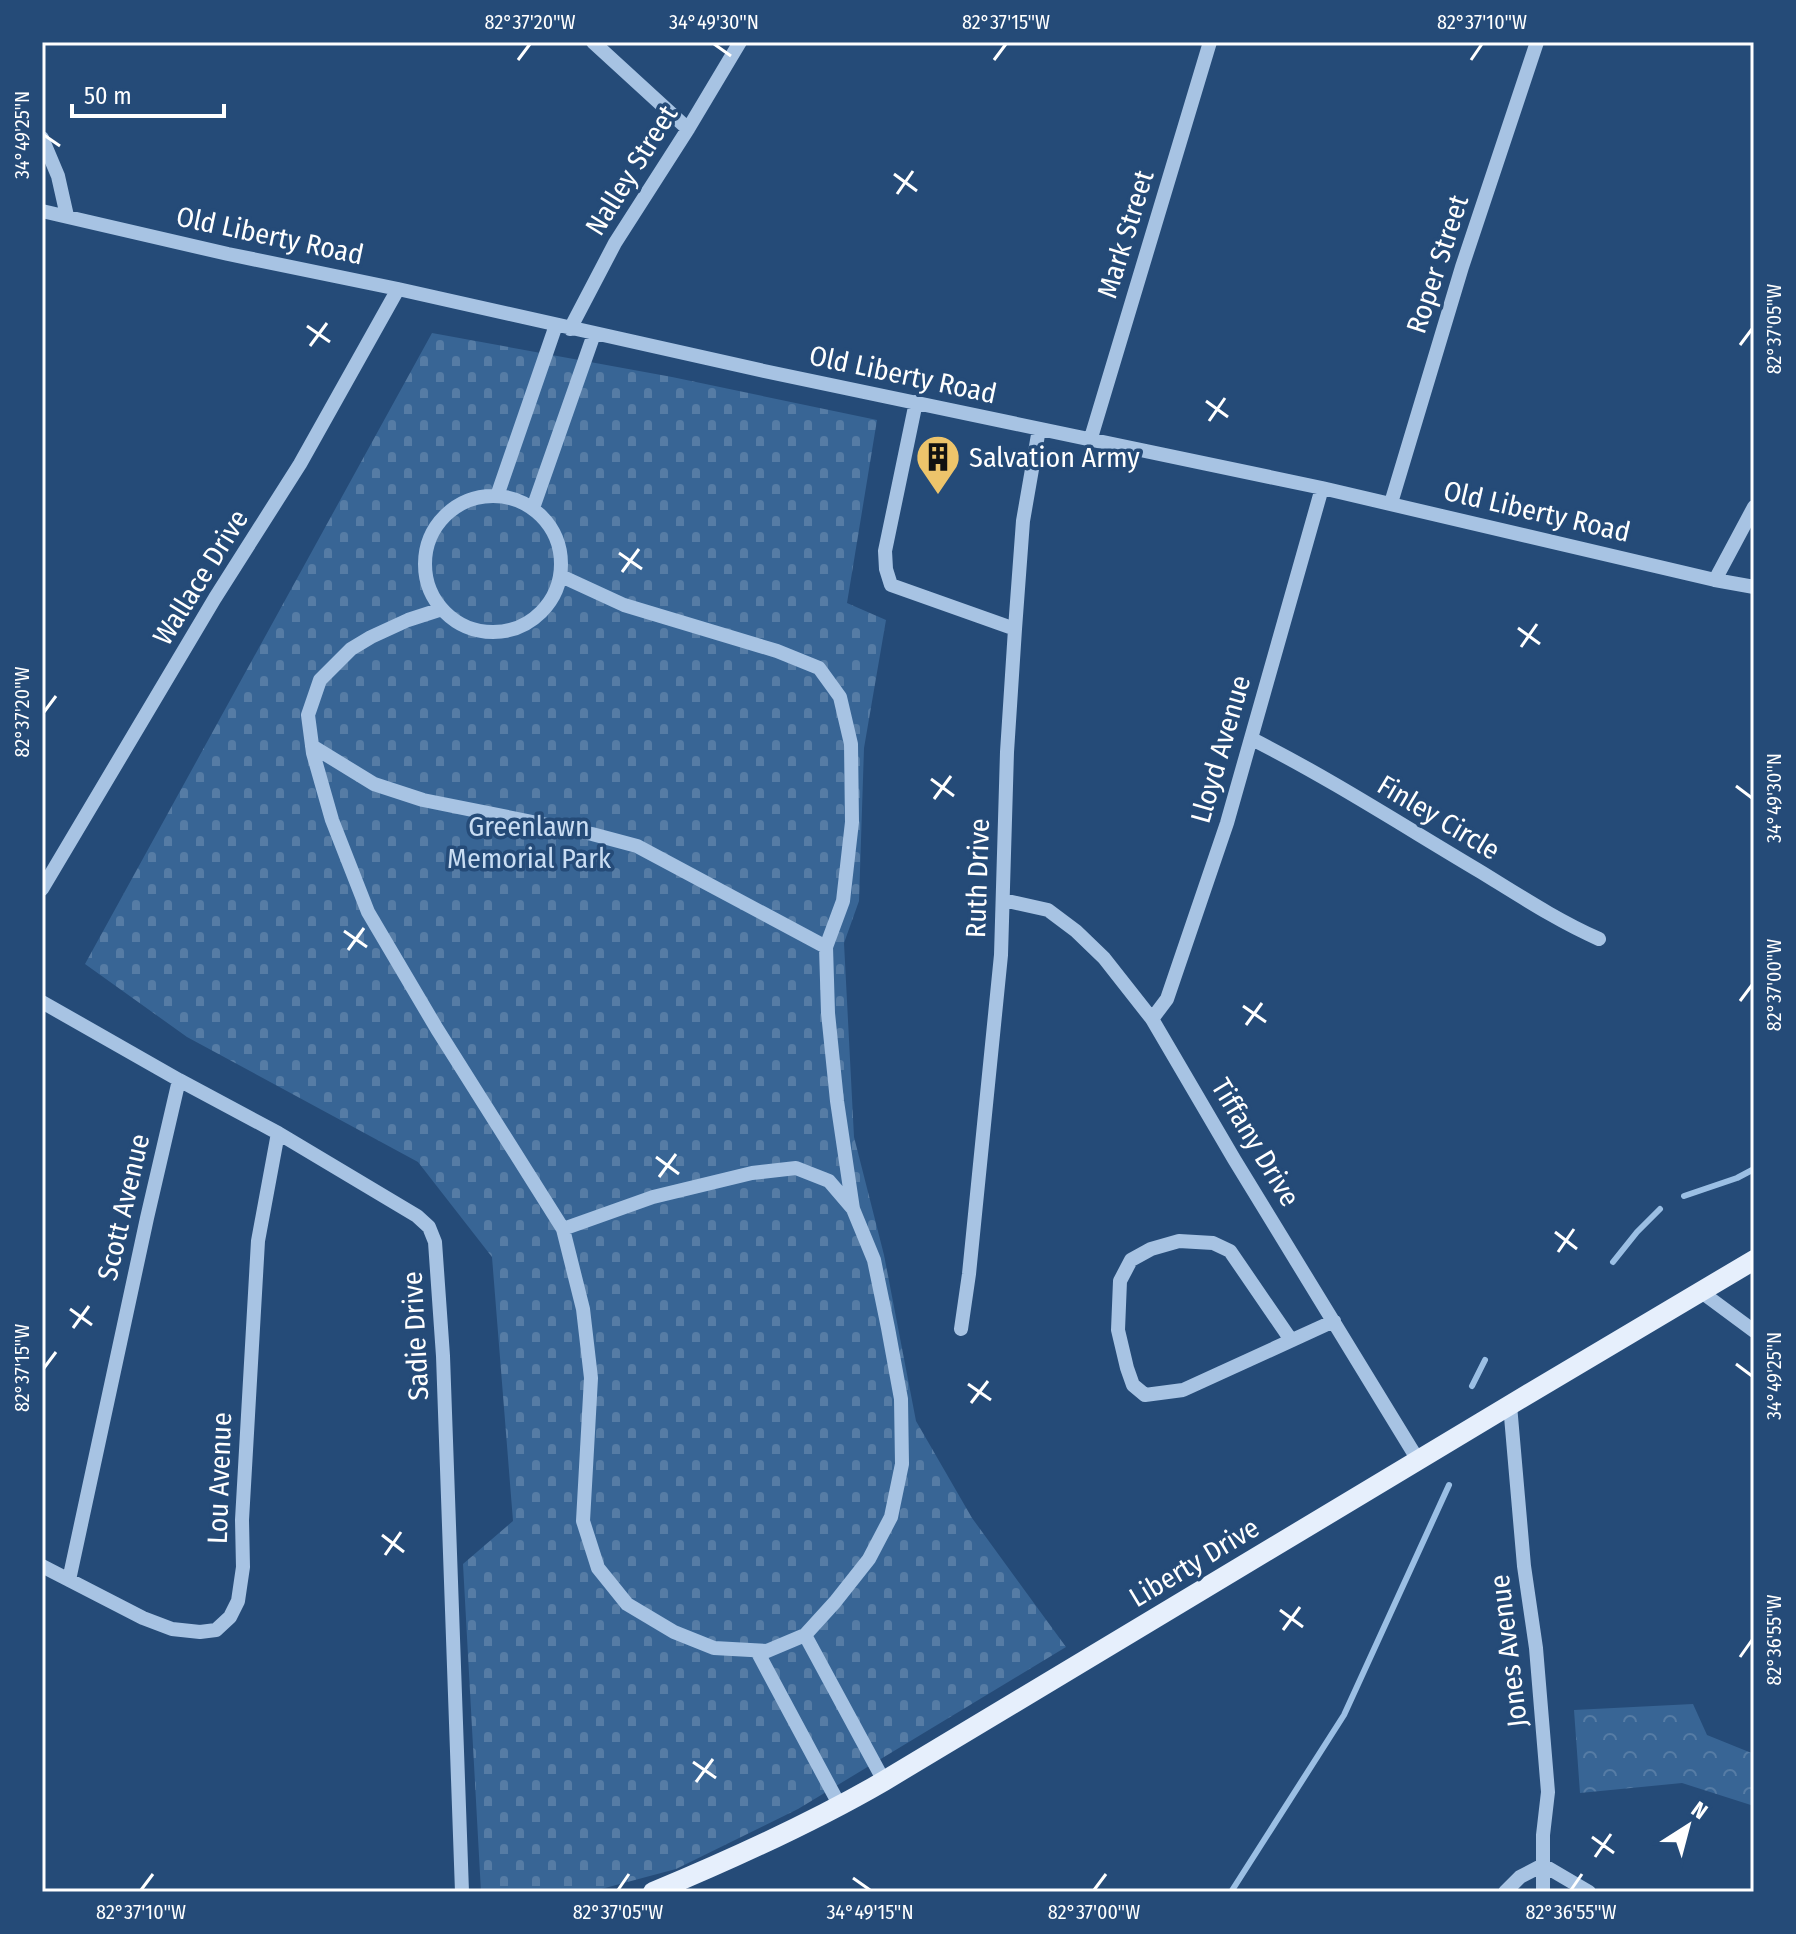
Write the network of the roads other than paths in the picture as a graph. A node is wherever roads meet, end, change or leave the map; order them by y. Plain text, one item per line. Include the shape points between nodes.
1 (593, 42) edge
2 (740, 42) edge
3 (1210, 42) edge
4 (1537, 42) edge
5 (688, 129) junction
6 (42, 138) edge
7 (42, 211) edge
8 (67, 216) junction
9 (398, 289) junction
10 (563, 327) junction
11 (594, 334) junction
12 (916, 402) junction
13 (1039, 429) junction
14 (1090, 441) junction
15 (1322, 488) junction
16 (497, 496) junction
17 (1391, 503) junction
18 (1754, 507) edge
19 (533, 508) junction
20 (561, 576) junction
21 (1715, 580) junction
22 (1754, 587) edge
23 (442, 609) junction
24 (1015, 629) junction
25 (1252, 739) junction
26 (312, 746) junction
27 (42, 889) edge
28 (1003, 900) junction
29 (1599, 939) dead end
30 (826, 947) junction
31 (42, 1002) edge
32 (1152, 1019) junction
33 (179, 1080) junction
34 (278, 1133) junction
35 (853, 1209) junction
36 (563, 1229) junction
37 (1754, 1260) edge
38 (1700, 1291) junction
39 (1334, 1321) junction
40 (961, 1329) dead end
41 (1754, 1331) edge
42 (1291, 1340) junction
43 (1510, 1405) junction
44 (1418, 1460) junction
45 (42, 1566) edge
46 (69, 1580) junction
47 (805, 1635) junction
48 (757, 1651) junction
49 (884, 1781) junction
50 (840, 1806) junction
51 (1543, 1865) junction
52 (462, 1892) edge
53 (653, 1892) edge
54 (1505, 1892) edge
55 (1543, 1892) edge
56 (1589, 1892) edge

1 - 5 street
2 - 5 street, Nalley Street
3 - 14 street, Mark Street
4 - 17 street, Roper Street
5 - 10 street, Nalley Street
6 - 8 street
7 - 8 street, Old Liberty Road
8 - 9 street, Old Liberty Road
9 - 10 street, Old Liberty Road
9 - 27 street, Wallace Drive via 300,464
10 - 11 street, Old Liberty Road
10 - 16 street, Nalley Street
11 - 12 street, Old Liberty Road
11 - 19 street
12 - 13 street, Old Liberty Road
12 - 24 street via 885,551 891,585
13 - 14 street, Old Liberty Road
13 - 24 street, Ruth Drive via 1023,521
14 - 15 street, Old Liberty Road
15 - 17 street, Old Liberty Road
15 - 25 street, Lloyd Avenue
16 - 19 street
16 - 23 street via 474,498 454,508 432,534 425,567
17 - 21 street, Old Liberty Road
18 - 21 street
19 - 20 street via 557,538
20 - 23 street via 541,614 501,633 458,623
20 - 30 street via 624,605 819,668 840,697 851,744 852,822 843,901
21 - 22 street, Old Liberty Road
23 - 26 street via 371,637 320,680 308,715
24 - 28 street, Ruth Drive
25 - 29 street, Finley Circle
25 - 32 street, Lloyd Avenue via 1195,921 1167,999
26 - 30 street via 374,784 423,800 637,846
26 - 36 street via 332,820 368,912
28 - 32 street, Tiffany Drive via 1048,910 1076,931
28 - 40 street, Ruth Drive
30 - 35 street via 829,1027
31 - 33 street, Sadie Drive
32 - 39 street, Tiffany Drive
33 - 34 street, Sadie Drive
33 - 46 street, Scott Avenue
34 - 46 street, Lou Avenue via 258,1241 238,1601 216,1630 172,1629
34 - 52 street, Sadie Drive via 417,1216 435,1242
35 - 36 street via 829,1181 796,1168 653,1197
35 - 47 street via 874,1260 888,1328 901,1399 902,1464 891,1517 869,1559
36 - 48 street via 583,1309 591,1378 583,1521 598,1568 627,1604 674,1632 714,1648
37 - 38 main road, Liberty Drive
38 - 41 street
38 - 43 main road, Liberty Drive
39 - 42 street
39 - 44 street, Tiffany Drive
42 - 42 street via 1230,1251 1213,1243 1179,1241 1151,1249 1131,1260 1120,1281 1118,1330 1133,1385 1145,1395 1183,1390
43 - 44 main road, Liberty Drive
43 - 51 street, Jones Avenue via 1548,1792
44 - 49 main road, Liberty Drive
45 - 46 street, Lou Avenue
47 - 48 street
47 - 49 street
48 - 50 street
49 - 50 main road, Liberty Drive
50 - 53 main road, Liberty Drive
51 - 54 street
51 - 55 street, Jones Avenue
51 - 56 street

